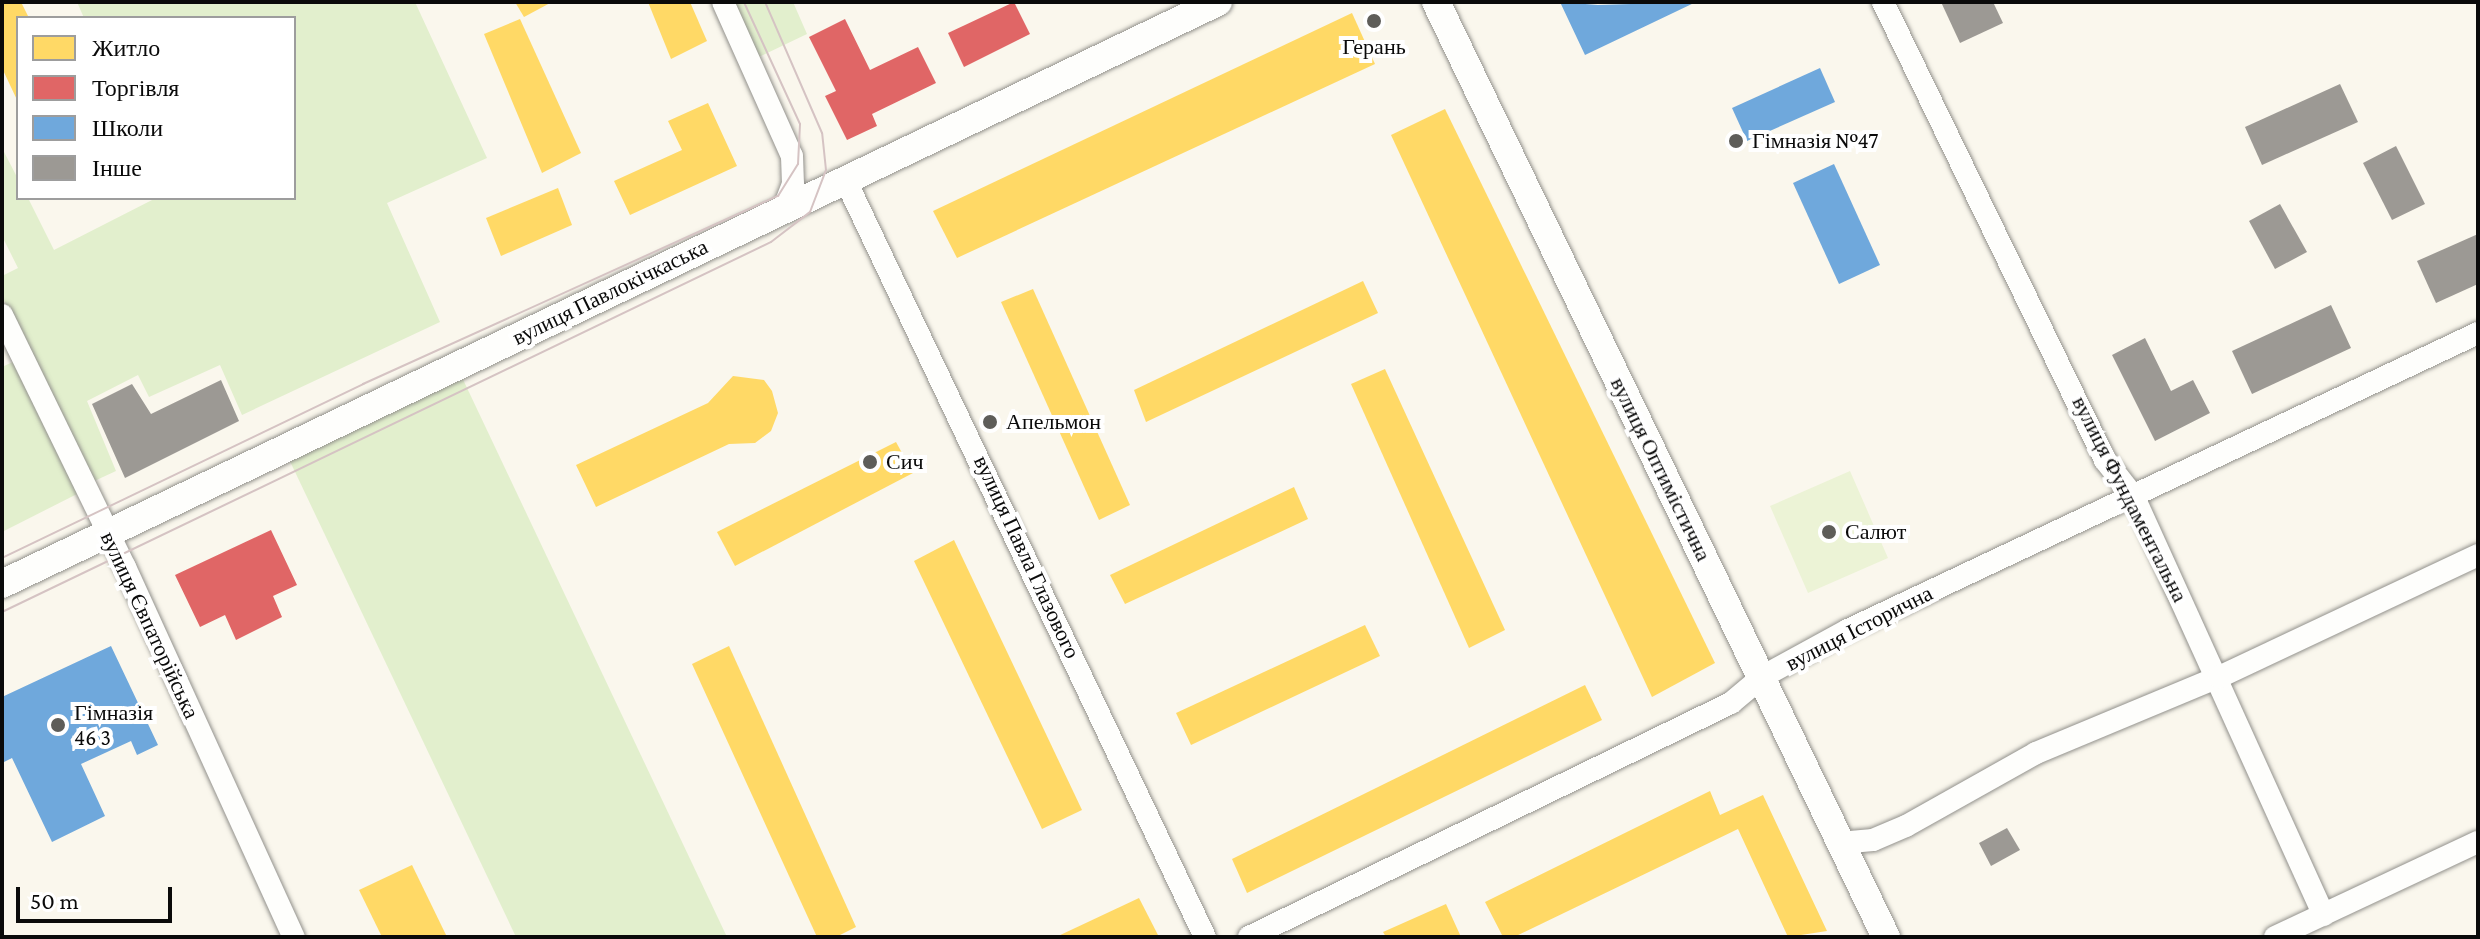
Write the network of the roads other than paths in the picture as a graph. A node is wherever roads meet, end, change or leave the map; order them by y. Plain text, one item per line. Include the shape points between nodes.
1 (723, 2) edge
2 (1218, 2) edge
3 (1436, 2) edge
4 (1883, 2) edge
5 (845, 179) junction
6 (784, 208) junction
7 (2, 315) edge
8 (2478, 333) edge
9 (2134, 497) junction
10 (107, 534) junction
11 (2478, 555) edge
12 (2, 584) edge
13 (1762, 677) junction
14 (2219, 677) junction
15 (2478, 842) edge
16 (1839, 843) junction
17 (2324, 915) junction
18 (294, 937) edge
19 (1205, 937) edge
20 (1249, 937) edge
21 (1886, 937) edge
22 (2275, 937) edge

1 - 6 street via 792,156 793,184
2 - 5 street, вулиця Павлокічкаська
3 - 13 street, вулиця Оптимістична
4 - 9 street, вулиця Фундаментальна via 2105,460
5 - 6 street, вулиця Павлокічкаська
5 - 19 street, вулиця Павла Глазового
6 - 10 street, вулиця Павлокічкаська
7 - 10 street, вулиця Євпаторійська
8 - 9 street, вулиця Історична
9 - 13 street, вулиця Історична via 1848,630
9 - 14 street, вулиця Фундаментальна
10 - 12 street, вулиця Павлокічкаська
10 - 18 street, вулиця Євпаторійська
11 - 14 street
13 - 16 street, вулиця Оптимістична
13 - 20 street, вулиця Історична via 1717,710
14 - 16 street via 2036,753 1906,826 1873,840
14 - 17 street, вулиця Фундаментальна
15 - 17 street
16 - 21 street, вулиця Оптимістична
17 - 22 street

